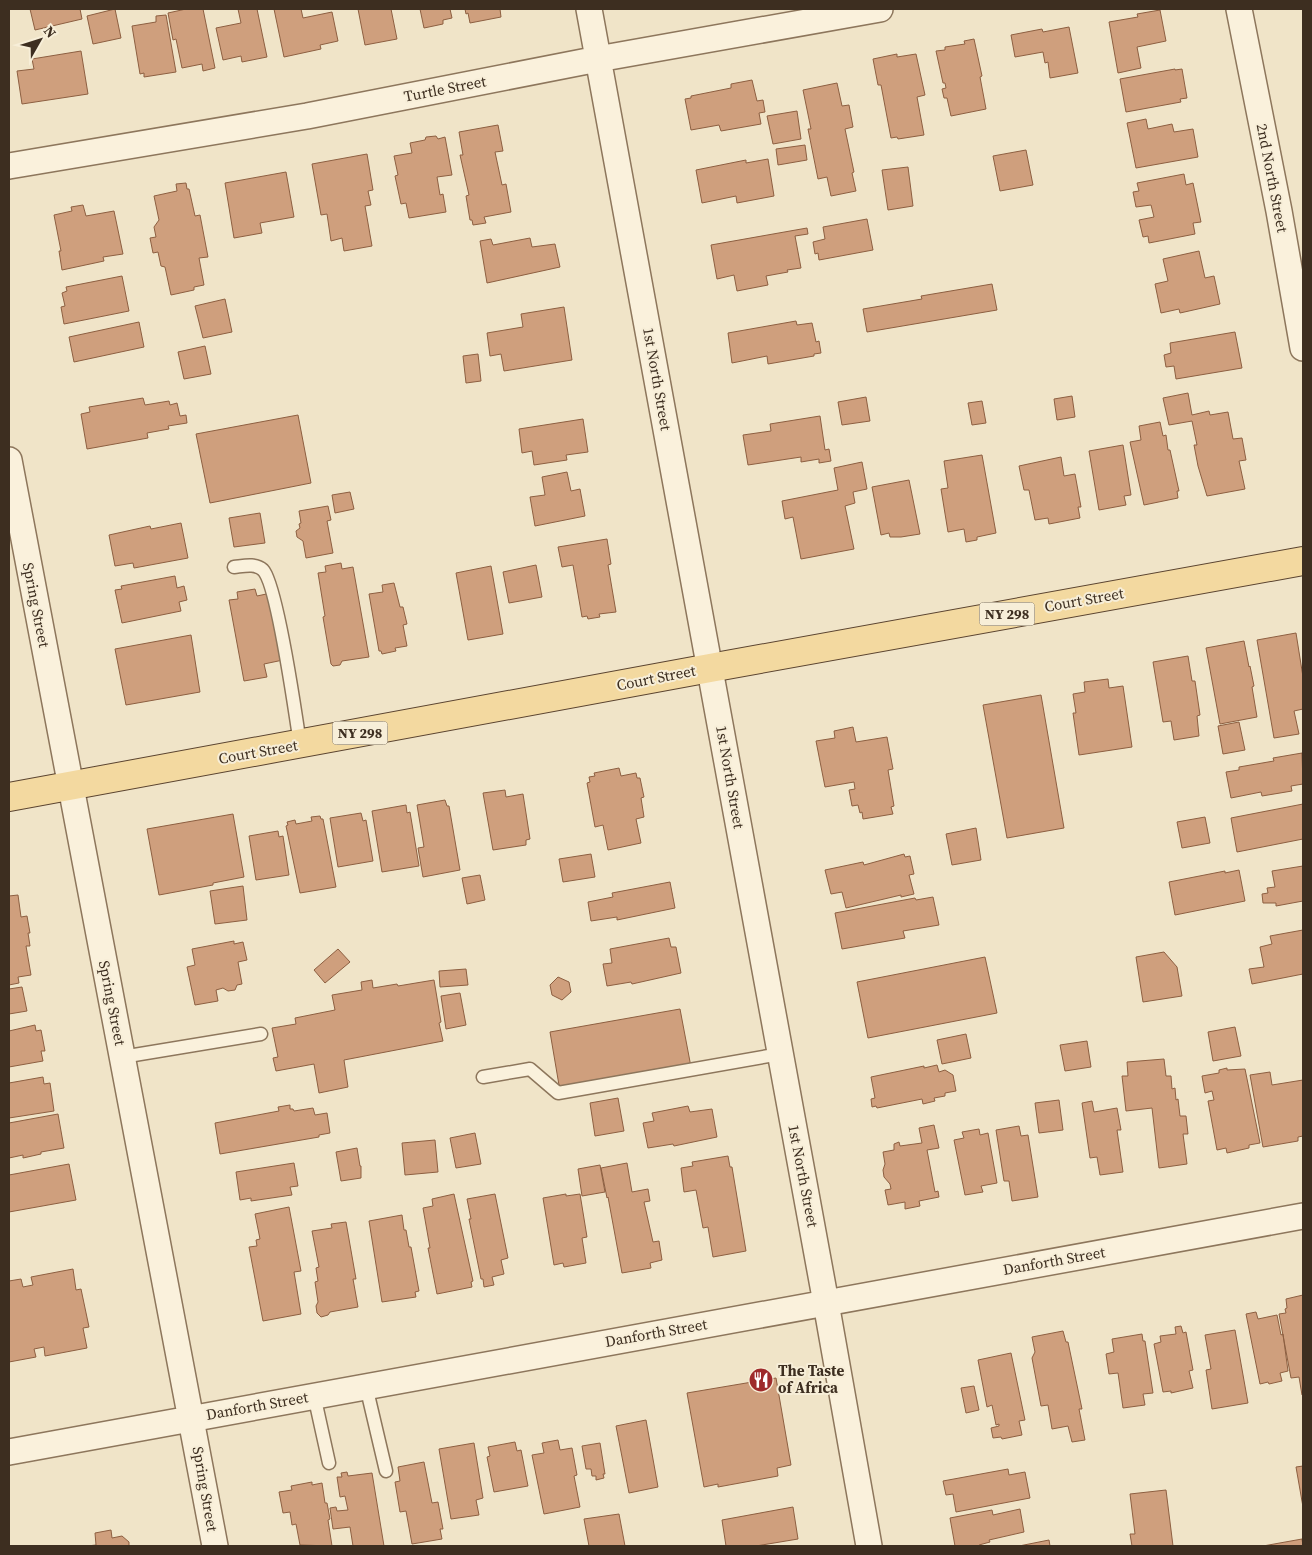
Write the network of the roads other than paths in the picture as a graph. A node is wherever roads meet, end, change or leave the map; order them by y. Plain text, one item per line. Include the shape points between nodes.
1 (589, 9) edge
2 (880, 9) edge
3 (1239, 9) edge
4 (598, 59) junction
5 (9, 166) edge
6 (1303, 348) edge
7 (9, 460) edge
8 (1303, 561) edge
9 (234, 567) dead end
10 (710, 668) junction
11 (300, 744) junction
12 (70, 786) junction
13 (9, 797) edge
14 (261, 1034) dead end
15 (780, 1054) junction
16 (122, 1057) junction
17 (483, 1077) dead end
18 (1303, 1216) edge
19 (826, 1303) junction
20 (366, 1386) junction
21 (314, 1395) junction
22 (191, 1417) junction
23 (9, 1452) edge
24 (328, 1463) dead end
25 (386, 1471) dead end
26 (215, 1546) edge
27 (869, 1546) edge

1 - 4 street, 1st North Street
2 - 4 street, Turtle Street
3 - 6 street, 2nd North Street
4 - 5 street, Turtle Street via 307,116
4 - 10 street, 1st North Street
7 - 12 street, Spring Street
8 - 10 main road, Court Street / NY 298
9 - 11 lane via 251,564 263,570 269,580
10 - 11 main road, Court Street / NY 298
10 - 15 street, 1st North Street
11 - 12 main road, Court Street / NY 298
12 - 13 main road, Court Street / NY 298
12 - 16 street, Spring Street
14 - 16 lane
15 - 17 lane via 558,1093 530,1069
15 - 19 street, 1st North Street
16 - 22 street, Spring Street
18 - 19 street, Danforth Street
19 - 20 street, Danforth Street
19 - 27 street, 1st North Street
20 - 21 street, Danforth Street
20 - 25 lane
21 - 22 street, Danforth Street
21 - 24 lane
22 - 23 street, Danforth Street
22 - 26 street, Spring Street

